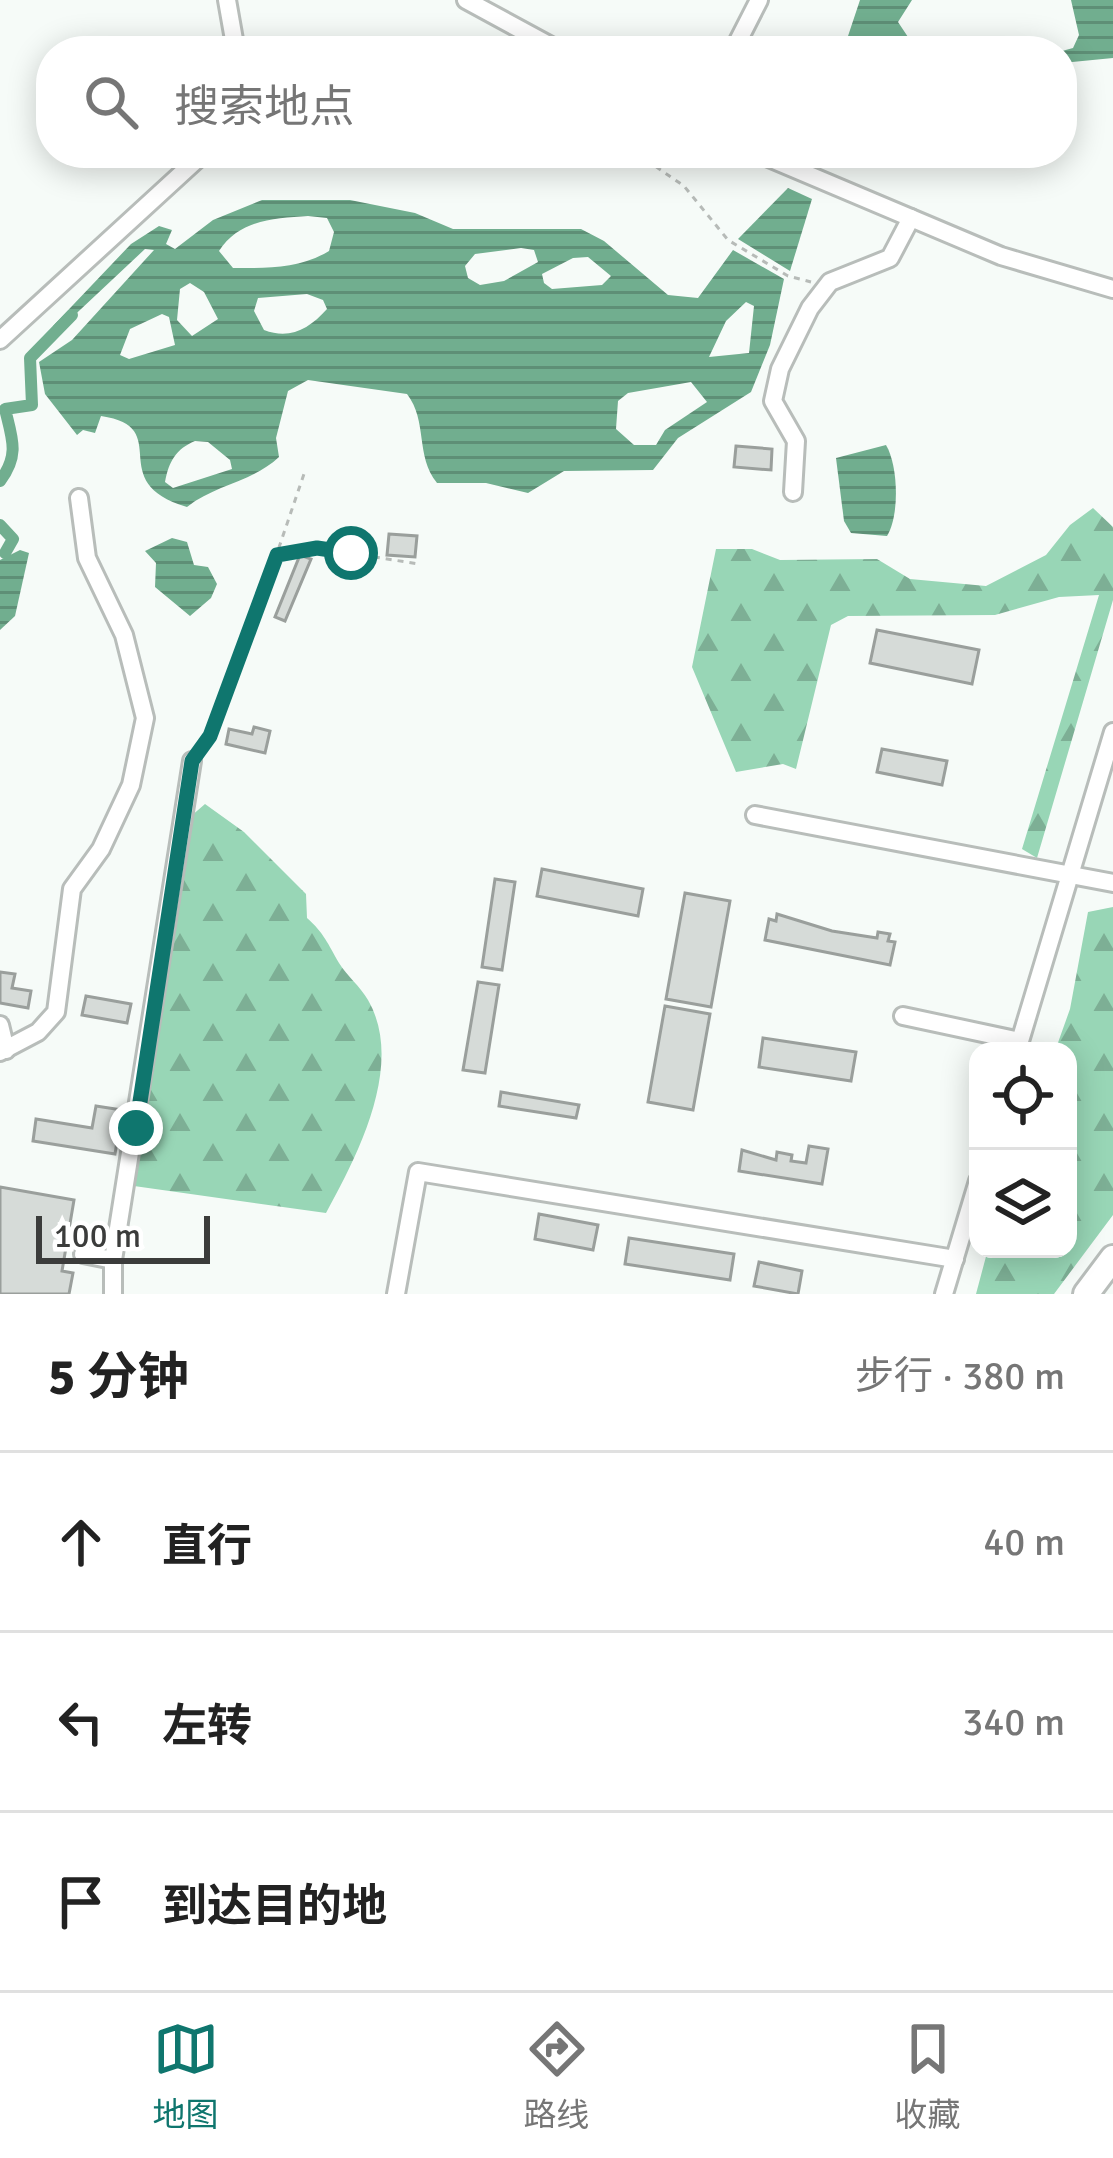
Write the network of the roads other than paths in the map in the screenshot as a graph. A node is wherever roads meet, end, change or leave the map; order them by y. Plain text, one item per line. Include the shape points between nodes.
1 (227, 0) edge
2 (466, 0) edge
3 (758, 0) edge
4 (233, 36) edge
5 (532, 36) edge
6 (740, 36) edge
7 (188, 168) edge
8 (793, 168) edge
9 (911, 218) junction
10 (1113, 289) edge
11 (0, 340) edge
12 (794, 492) dead end
13 (80, 498) dead end
14 (1113, 732) edge
15 (192, 761) road end
16 (755, 815) dead end
17 (1070, 875) junction
18 (1113, 883) edge
19 (903, 1016) dead end
20 (0, 1025) edge
21 (1004, 1042) edge
22 (1020, 1042) edge
23 (3, 1051) edge
24 (969, 1212) edge
25 (83, 1254) dead end
26 (1113, 1258) edge
27 (955, 1259) junction
28 (113, 1260) junction
29 (113, 1294) edge
30 (396, 1294) edge
31 (944, 1294) edge
32 (1086, 1294) edge

1 - 4 street
2 - 5 street
3 - 6 street
7 - 11 street
8 - 9 street
9 - 10 street via 1001,256
9 - 12 street via 890,258 830,281 780,369 773,401 796,441
13 - 23 street via 87,558 124,635 145,718 131,785 72,889 56,1012
14 - 17 street
15 - 28 street
16 - 17 street
17 - 18 street
17 - 22 street
19 - 21 street
20 - 23 street
24 - 27 street
25 - 28 street
26 - 32 highway
27 - 30 street via 418,1172
27 - 31 street
28 - 29 street

